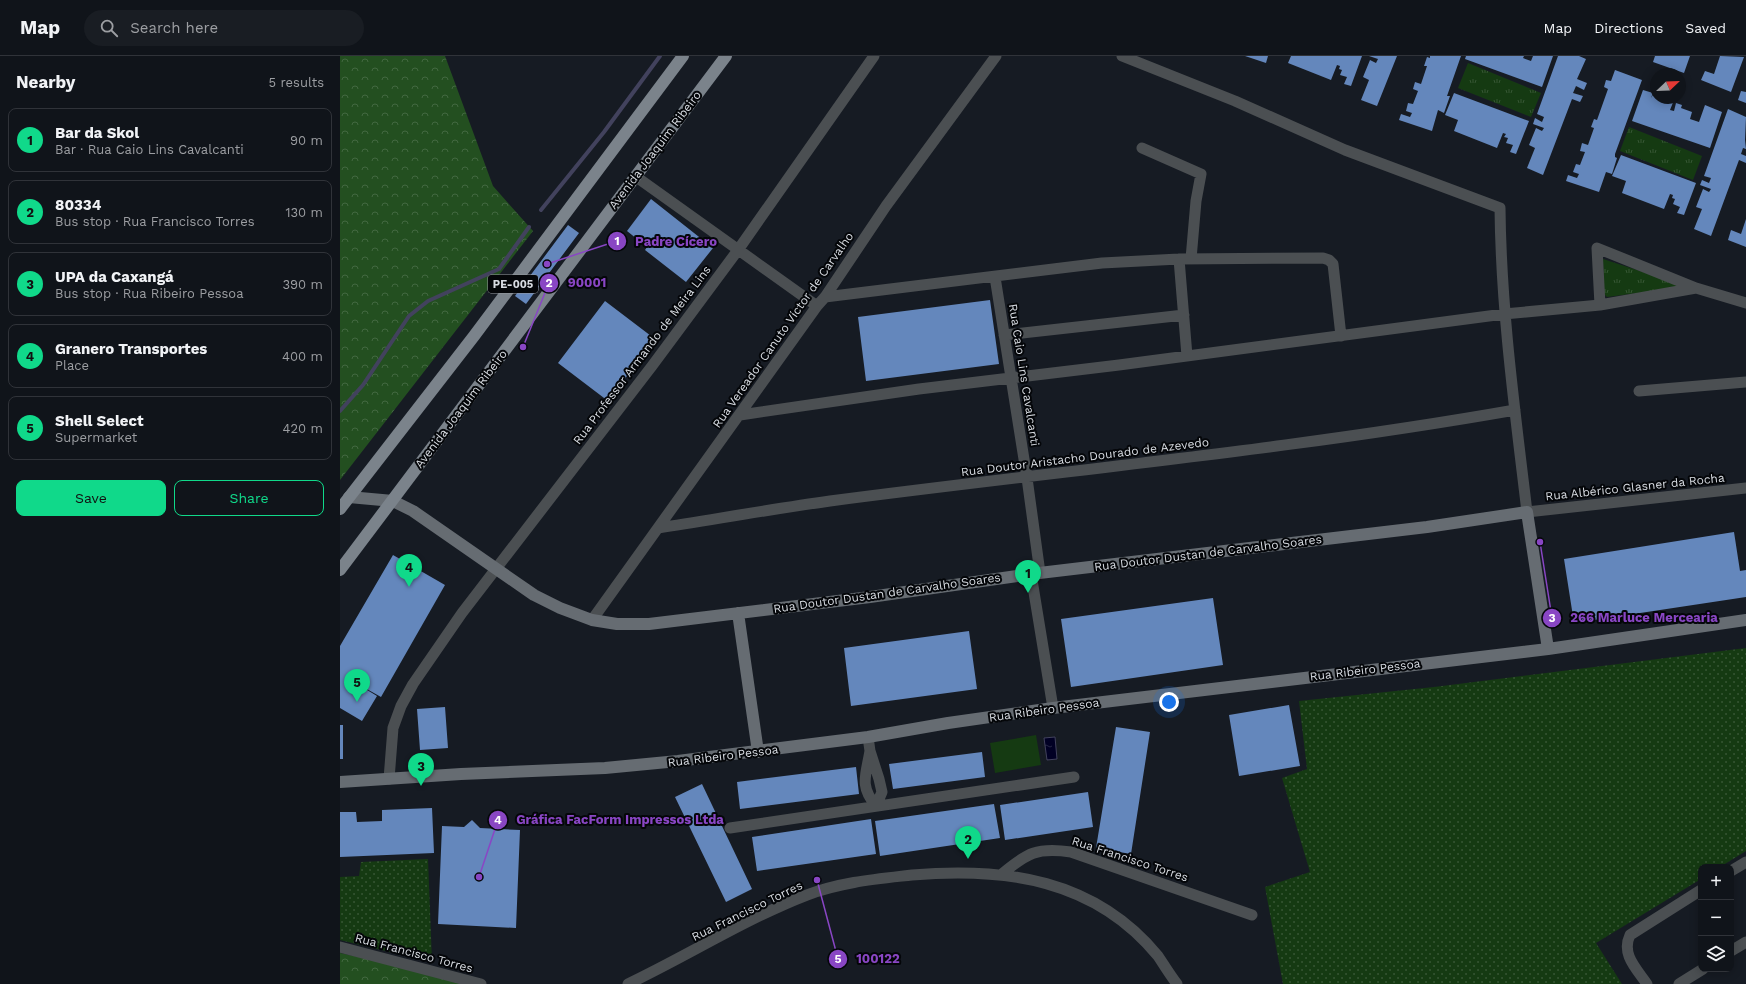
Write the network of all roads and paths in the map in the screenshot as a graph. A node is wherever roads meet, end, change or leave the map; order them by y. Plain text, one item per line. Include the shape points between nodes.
1 (683, 56) edge
2 (726, 56) edge
3 (874, 56) edge
4 (996, 56) edge
5 (1122, 56) edge
6 (1142, 148) dead end
7 (636, 176) junction
8 (738, 250) junction
9 (1179, 259) junction
10 (1191, 259) junction
11 (995, 277) junction
12 (1696, 288) junction
13 (825, 297) junction
14 (1746, 303) edge
15 (1600, 305) junction
16 (817, 306) junction
17 (1504, 314) junction
18 (1184, 315) junction
19 (1004, 335) junction
20 (1341, 336) junction
21 (1187, 356) junction
22 (1011, 377) junction
23 (1746, 382) edge
24 (1639, 391) dead end
25 (1515, 410) junction
26 (740, 415) junction
27 (1027, 478) junction
28 (1746, 488) edge
29 (350, 497) junction
30 (393, 501) junction
31 (340, 509) edge
32 (1527, 512) junction
33 (658, 528) junction
34 (496, 569) junction
35 (340, 570) edge
36 (1036, 573) junction
37 (738, 613) junction
38 (592, 620) junction
39 (1746, 620) edge
40 (1548, 649) junction
41 (1053, 708) junction
42 (868, 737) junction
43 (758, 752) junction
44 (1074, 777) dead end
45 (389, 778) junction
46 (340, 782) edge
47 (876, 806) junction
48 (730, 828) dead end
49 (1746, 862) edge
50 (1734, 869) edge
51 (1002, 874) junction
52 (1698, 892) edge
53 (1252, 916) dead end
54 (1746, 942) edge
55 (340, 947) edge
56 (1734, 949) edge
57 (1698, 972) edge
58 (481, 984) edge
59 (628, 984) edge
60 (1177, 984) edge
61 (1647, 984) edge
62 (1679, 984) edge

1 - 29 main road, PE-005
2 - 7 main road, Avenida Joaquim Ribeiro / PE-005
3 - 8 street, Rua Professor Armando de Meira Lins
4 - 13 street, Rua Vereador Canuto Víctor de Carvalho via 886,206
5 - 17 street via 1235,101 1345,150 1500,208
6 - 10 street via 1201,174
7 - 8 street
7 - 30 main road, Avenida Joaquim Ribeiro / PE-005
8 - 16 street
8 - 34 street, Rua Professor Armando de Meira Lins
9 - 10 street
9 - 11 street via 1102,263
9 - 18 street
10 - 20 street via 1329,260 1333,264
11 - 13 street
11 - 19 street, Rua Caio Lins Cavalcanti
12 - 14 street
12 - 15 street
12 - 15 street via 1597,248
13 - 16 street, Rua Vereador Canuto Víctor de Carvalho
15 - 17 street
16 - 26 street, Rua Vereador Canuto Víctor de Carvalho
17 - 20 street
17 - 25 street
18 - 19 street
18 - 21 street
19 - 22 street, Rua Caio Lins Cavalcanti
20 - 21 street
21 - 22 street
22 - 26 street
22 - 27 street, Rua Caio Lins Cavalcanti
23 - 24 street
25 - 27 street, Rua Doutor Aristacho Dourado de Azevedo via 1316,441
25 - 32 street
26 - 33 street, Rua Vereador Canuto Víctor de Carvalho
27 - 33 street, Rua Doutor Aristacho Dourado de Azevedo via 830,502
27 - 36 street, Rua Caio Lins Cavalcanti
28 - 32 street, Rua Albérico Glasner da Rocha
29 - 30 main road, Rua Doutor Dustan de Carvalho Soares
29 - 31 main road, PE-005
30 - 34 main road, Rua Doutor Dustan de Carvalho Soares via 455,538
30 - 35 main road, Avenida Joaquim Ribeiro / PE-005
32 - 36 main road, Rua Doutor Dustan de Carvalho Soares via 1310,542
32 - 40 main road
33 - 38 street, Rua Vereador Canuto Víctor de Carvalho
34 - 38 main road, Rua Doutor Dustan de Carvalho Soares via 534,595
34 - 45 street, Rua Professor Armando de Meira Lins via 462,613 413,684 401,706 393,728
36 - 37 main road, Rua Doutor Dustan de Carvalho Soares
36 - 41 street, Rua Caio Lins Cavalcanti
37 - 38 main road, Rua Doutor Dustan de Carvalho Soares via 649,624 617,624
37 - 43 main road
39 - 40 main road, Rua Ribeiro Pessoa
40 - 41 main road, Rua Ribeiro Pessoa
41 - 42 main road, Rua Ribeiro Pessoa
42 - 43 main road, Rua Ribeiro Pessoa
42 - 47 street via 882,792
43 - 45 main road, Rua Ribeiro Pessoa via 605,768
44 - 47 street
45 - 46 main road, Rua Ribeiro Pessoa
47 - 48 street
49 - 50 street
51 - 53 street, Rua Francisco Torres via 1025,856 1038,851 1071,852
51 - 59 street, Rua Francisco Torres via 923,874 836,886 780,906
51 - 60 street, Rua Francisco Torres via 1039,880 1079,895 1111,913 1137,934 1158,956
52 - 61 street via 1630,935 1626,951
54 - 56 street
55 - 58 street, Rua Francisco Torres
57 - 62 street

